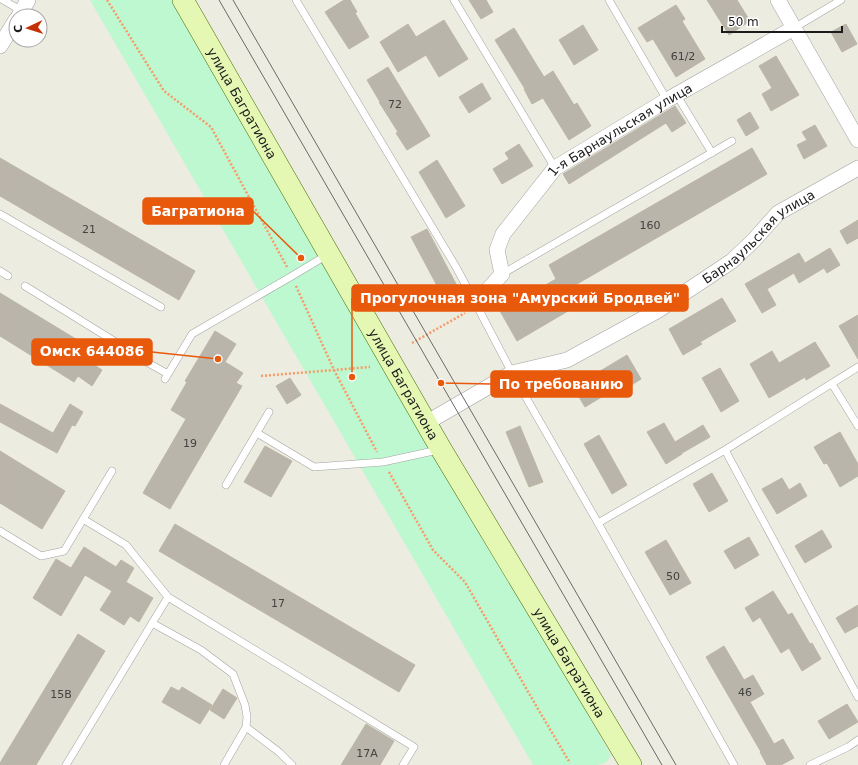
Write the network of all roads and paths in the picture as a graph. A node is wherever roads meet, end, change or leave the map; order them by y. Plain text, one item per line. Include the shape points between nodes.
1 (4, 0) edge
2 (107, 0) edge
3 (183, 0) edge
4 (296, 0) edge
5 (454, 0) edge
6 (609, 0) edge
7 (778, 0) edge
8 (841, 0) edge
9 (15, 8) edge
10 (794, 28) junction
11 (8, 33) edge
12 (0, 46) edge
13 (672, 97) junction
14 (858, 140) edge
15 (732, 141) dead end
16 (712, 153) junction
17 (555, 168) junction
18 (858, 168) edge
19 (0, 214) edge
20 (329, 254) junction
21 (0, 271) edge
22 (502, 274) junction
23 (8, 276) dead end
24 (292, 276) junction
25 (25, 286) dead end
26 (477, 305) junction
27 (161, 307) dead end
28 (412, 344) dead end
29 (370, 367) dead end
30 (858, 367) edge
31 (334, 370) junction
32 (512, 373) junction
33 (261, 376) dead end
34 (832, 384) junction
35 (269, 412) dead end
36 (426, 423) junction
37 (858, 426) edge
38 (257, 433) junction
39 (441, 449) junction
40 (725, 450) junction
41 (383, 462) junction
42 (112, 471) dead end
43 (226, 485) dead end
44 (83, 519) junction
45 (598, 523) junction
46 (0, 531) edge
47 (168, 597) junction
48 (152, 623) junction
49 (858, 697) edge
50 (246, 727) junction
51 (858, 740) edge
52 (570, 763) dead end
53 (628, 764) edge
54 (66, 765) edge
55 (224, 765) edge
56 (292, 765) edge
57 (403, 765) edge
58 (734, 765) edge
59 (810, 765) edge

1 - 9 lane
2 - 24 path via 164,91 210,128
3 - 20 street, улица Багратиона
4 - 26 lane
5 - 17 lane
6 - 13 lane
7 - 10 street
8 - 10 lane
10 - 13 street, 1-я Барнаульская улица
10 - 14 street
11 - 12 street
13 - 16 lane
13 - 17 street, 1-я Барнаульская улица
15 - 16 lane
16 - 22 lane
17 - 22 street, 1-я Барнаульская улица via 503,234 497,250
18 - 32 street, Барнаульская улица via 778,213 732,261 657,311 567,360
19 - 27 lane
20 - 24 lane
20 - 36 street, улица Багратиона
21 - 23 lane
22 - 26 street
24 - 25 lane via 192,334 166,376
24 - 31 path
26 - 28 path
26 - 32 lane
29 - 31 path
30 - 34 lane
31 - 33 path
31 - 41 path
32 - 36 street, Барнаульская улица
32 - 45 lane
34 - 37 lane
34 - 40 lane
35 - 38 lane
36 - 39 street, улица Багратиона
38 - 41 lane via 314,467
38 - 43 lane
39 - 41 lane
39 - 53 street, улица Багратиона
40 - 45 lane
40 - 49 lane
41 - 52 path via 434,550 464,582
42 - 44 lane
44 - 46 lane via 64,551 41,556
44 - 47 lane via 126,545
45 - 58 lane
47 - 48 lane
47 - 57 lane via 414,747
48 - 50 lane via 201,650 233,674 245,705
48 - 54 lane
50 - 55 lane
50 - 56 lane
51 - 59 lane

